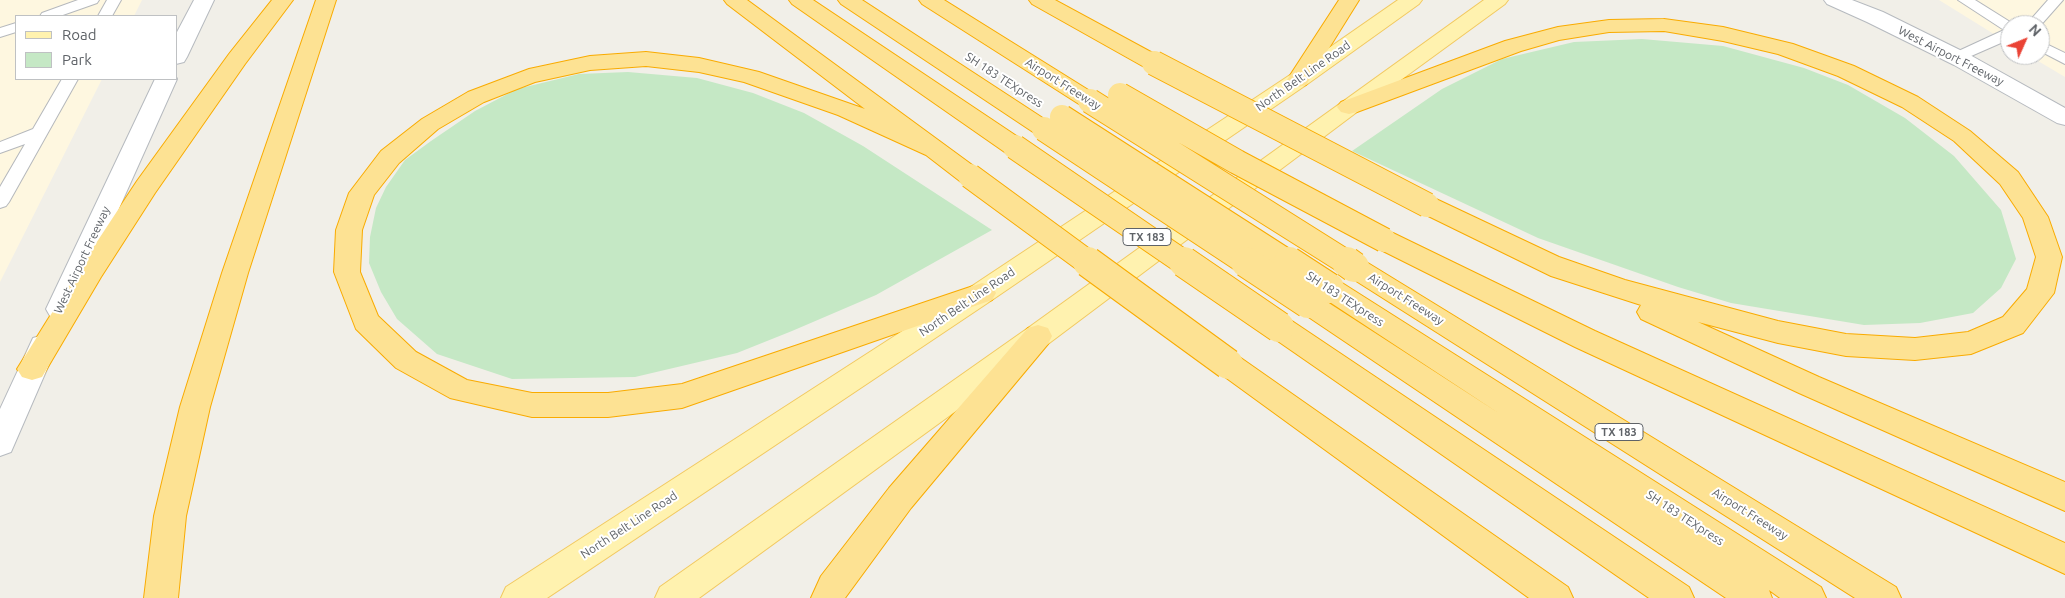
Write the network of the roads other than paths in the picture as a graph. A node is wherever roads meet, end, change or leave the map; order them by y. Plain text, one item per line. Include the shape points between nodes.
1 (92, 0) edge
2 (114, 0) edge
3 (204, 0) edge
4 (283, 0) edge
5 (326, 0) edge
6 (734, 0) edge
7 (800, 0) edge
8 (848, 0) edge
9 (880, 0) edge
10 (928, 0) edge
11 (1039, 0) edge
12 (1349, 0) edge
13 (1412, 0) edge
14 (1498, 0) edge
15 (1834, 0) edge
16 (1965, 0) edge
17 (2056, 0) edge
18 (1054, 6) edge
19 (50, 15) edge
20 (106, 15) edge
21 (2042, 15) edge
22 (2000, 22) edge
23 (15, 27) edge
24 (0, 33) edge
25 (2000, 38) edge
26 (2050, 51) edge
27 (178, 53) edge
28 (1957, 57) junction
29 (2065, 59) edge
30 (69, 80) edge
31 (166, 80) edge
32 (1298, 80) junction
33 (1098, 95) junction
34 (1349, 107) junction
35 (2065, 118) edge
36 (1053, 123) junction
37 (40, 132) junction
38 (0, 148) edge
39 (932, 149) junction
40 (0, 202) edge
41 (1544, 262) junction
42 (982, 293) junction
43 (1318, 296) junction
44 (1038, 336) junction
45 (32, 369) junction
46 (0, 442) edge
47 (2065, 497) edge
48 (1417, 501) junction
49 (2065, 559) edge
50 (161, 598) edge
51 (518, 598) edge
52 (672, 598) edge
53 (828, 598) edge
54 (1531, 598) edge
55 (1556, 598) edge
56 (1677, 598) edge
57 (1755, 598) edge
58 (1809, 598) edge
59 (1884, 598) edge

1 - 19 lane
2 - 20 lane
3 - 27 main road
4 - 45 highway via 146,187
5 - 50 highway via 235,273 195,407 170,516
6 - 39 highway
7 - 56 highway, TX 183, bridge
8 - 36 highway, SH 183 TEXpress
9 - 36 highway, SH 183 TEXpress
10 - 33 highway, Airport Freeway / TX 183
11 - 18 highway
12 - 32 highway
13 - 32 main road, North Belt Line Road
14 - 34 main road
15 - 28 main road, West Airport Freeway
16 - 22 lane
17 - 21 lane
18 - 41 highway, bridge via 1278,129
23 - 24 lane
25 - 28 lane
26 - 29 lane
28 - 35 main road, West Airport Freeway
30 - 37 lane
31 - 45 main road, West Airport Freeway
32 - 42 main road, North Belt Line Road
33 - 49 highway, bridge via 1585,339
33 - 59 highway, Airport Freeway / TX 183, bridge via 1354,267
34 - 41 highway via 1513,46 1558,34 1609,26 1664,25 1723,34 1785,49 1846,71 1910,102 1962,136 2008,178 2035,217 2049,257 2040,293 2013,325 1970,343 1915,349 1846,345 1778,332 1618,288
34 - 44 main road
36 - 43 highway, SH 183 TEXpress, bridge
37 - 38 lane
37 - 40 lane
39 - 42 highway via 846,110 751,77 699,65 646,59 590,63 529,76 476,97 430,124 390,157 362,193 349,230 347,272 366,322 406,360 460,390 532,405 608,406 682,396
39 - 48 highway, bridge
41 - 47 highway via 1809,385
42 - 51 main road, North Belt Line Road
43 - 57 highway, SH 183 TEXpress
43 - 58 highway, SH 183 TEXpress
44 - 52 main road
44 - 53 highway via 900,498
45 - 46 main road, West Airport Freeway
48 - 54 highway
48 - 55 highway

